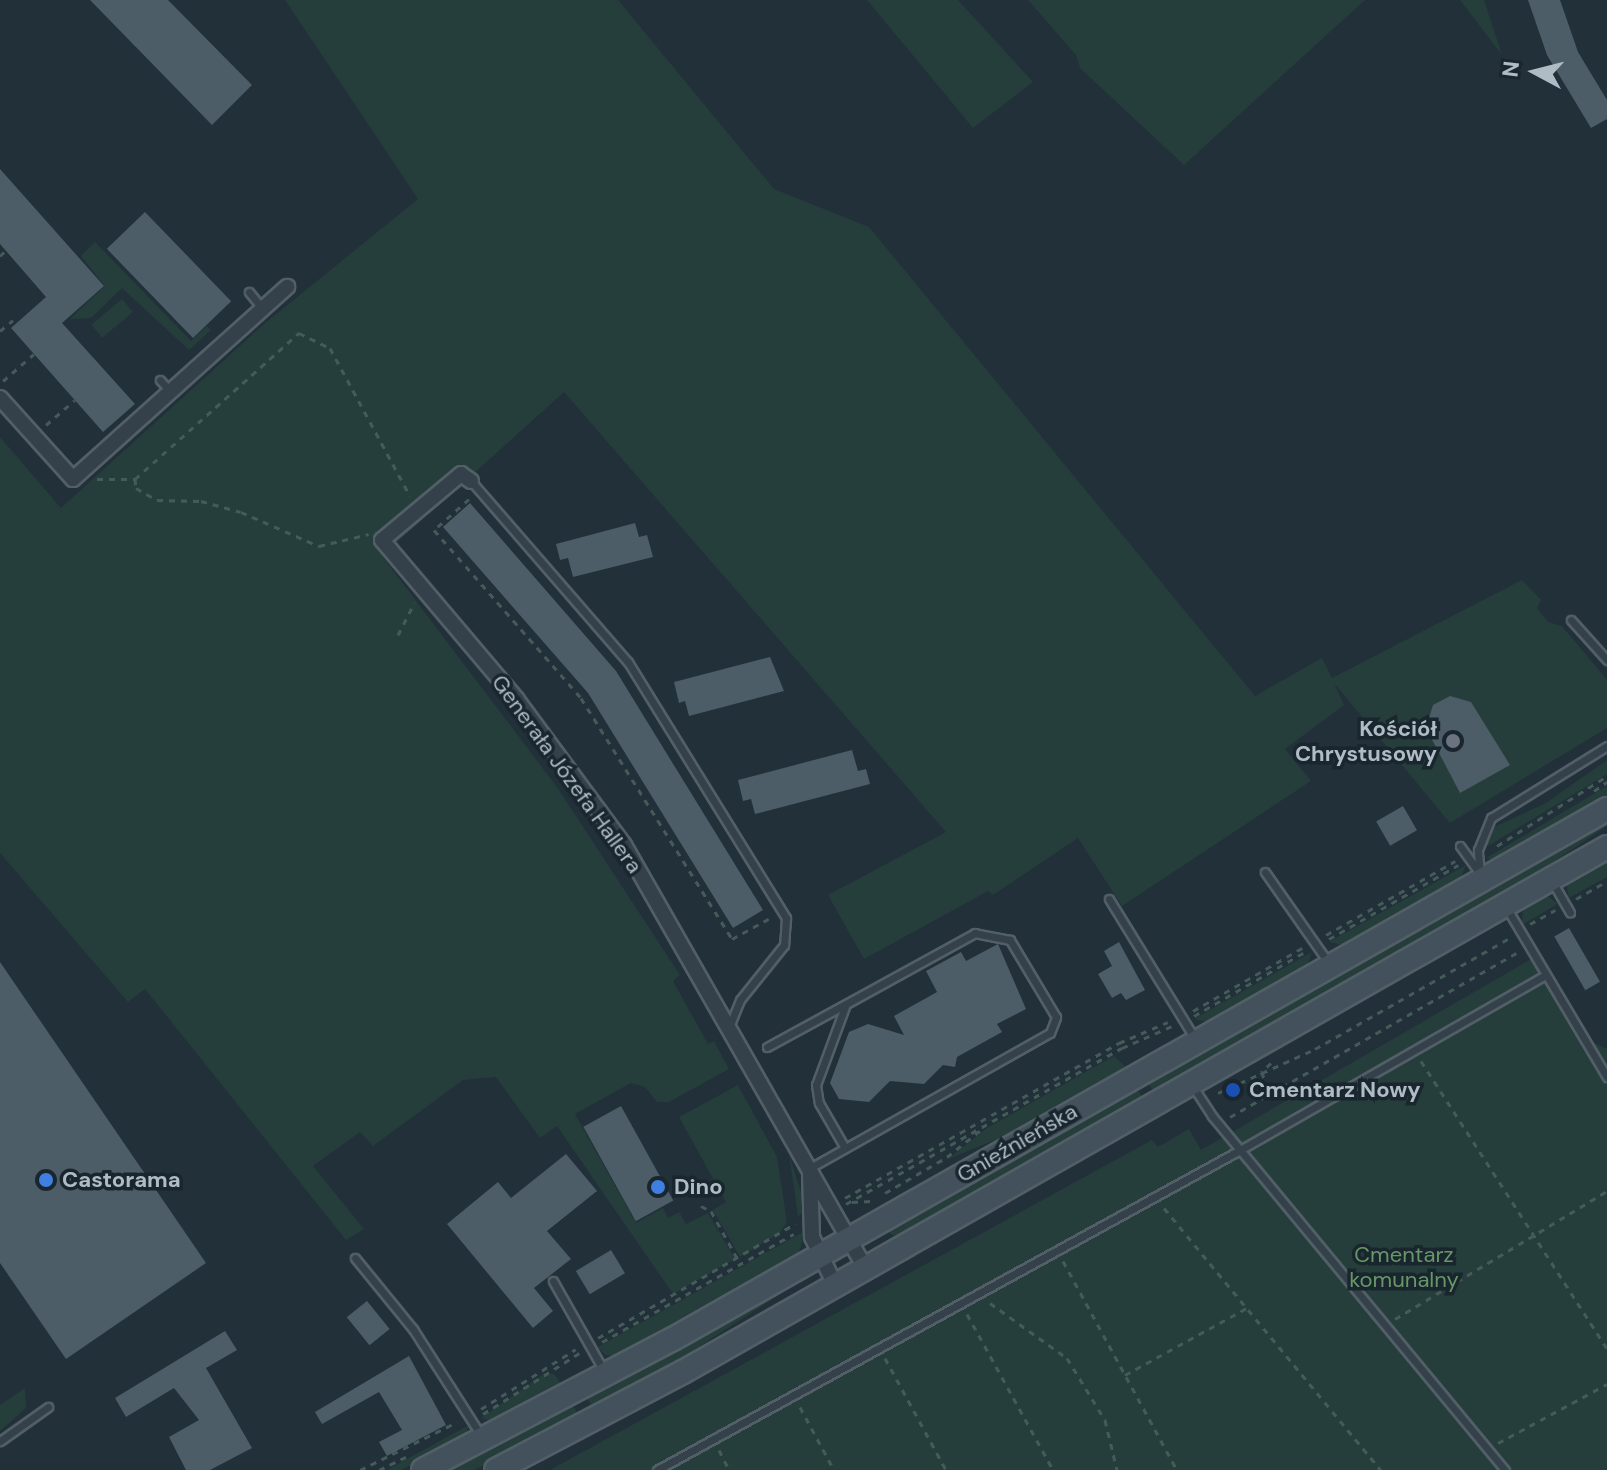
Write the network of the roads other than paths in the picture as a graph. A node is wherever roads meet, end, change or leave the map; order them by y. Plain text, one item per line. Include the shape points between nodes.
1 (287, 287) dead end
2 (249, 292) dead end
3 (263, 309) junction
4 (0, 398) edge
5 (475, 485) joint
6 (1571, 620) dead end
7 (1607, 660) edge
8 (1607, 746) edge
9 (1607, 809) edge
10 (1460, 846) dead end
11 (1607, 847) edge
12 (1474, 865) junction
13 (1265, 872) dead end
14 (1551, 879) junction
15 (1109, 899) dead end
16 (1504, 904) junction
17 (1570, 912) dead end
18 (1330, 965) junction
19 (1545, 975) junction
20 (846, 1004) junction
21 (729, 1028) junction
22 (1197, 1041) junction
23 (767, 1047) dead end
24 (1607, 1077) edge
25 (1191, 1083) junction
26 (845, 1148) junction
27 (1240, 1150) junction
28 (810, 1168) junction
29 (849, 1239) junction
30 (819, 1255) junction
31 (355, 1258) dead end
32 (865, 1268) junction
33 (553, 1281) dead end
34 (835, 1285) junction
35 (606, 1375) junction
36 (48, 1407) dead end
37 (483, 1439) junction
38 (0, 1441) edge
39 (423, 1470) edge
40 (496, 1470) edge
41 (657, 1470) edge
42 (1505, 1470) edge

1 - 3 street
2 - 3 lane
3 - 4 street via 165,385 73,479
5 - 21 lane via 628,662 783,912 784,945 740,1000
5 - 21 street, Generała Józefa Hallera via 461,474 382,540 517,700 624,845
6 - 7 lane
8 - 12 lane via 1491,818
9 - 12 main road, Gnieźnieńska
10 - 12 lane
11 - 14 main road, Gnieźnieńska
12 - 18 main road, Gnieźnieńska
13 - 18 lane
14 - 16 main road, Gnieźnieńska
14 - 17 lane
15 - 22 lane via 1187,1016
16 - 19 lane
16 - 25 main road, Gnieźnieńska
18 - 22 main road, Gnieźnieńska
19 - 24 lane
19 - 27 lane
20 - 23 lane
20 - 26 lane via 816,1085 819,1103
20 - 26 lane via 975,933 993,933 1021,953 1056,1017 1050,1033
21 - 28 street, Generała Józefa Hallera
22 - 29 main road, Gnieźnieńska
25 - 27 lane
25 - 32 main road, Gnieźnieńska
26 - 28 lane
27 - 41 lane
27 - 42 lane
28 - 29 street, Generała Józefa Hallera via 837,1201
28 - 30 street, Generała Józefa Hallera via 808,1222
29 - 30 main road, Gnieźnieńska
29 - 32 street, Generała Józefa Hallera
30 - 34 street, Generała Józefa Hallera
30 - 35 main road, Gnieźnieńska
31 - 37 lane via 474,1415
32 - 34 main road, Gnieźnieńska
33 - 35 lane
34 - 40 main road, Gnieźnieńska
35 - 37 main road, Gnieźnieńska
36 - 38 lane
37 - 39 main road, Gnieźnieńska

